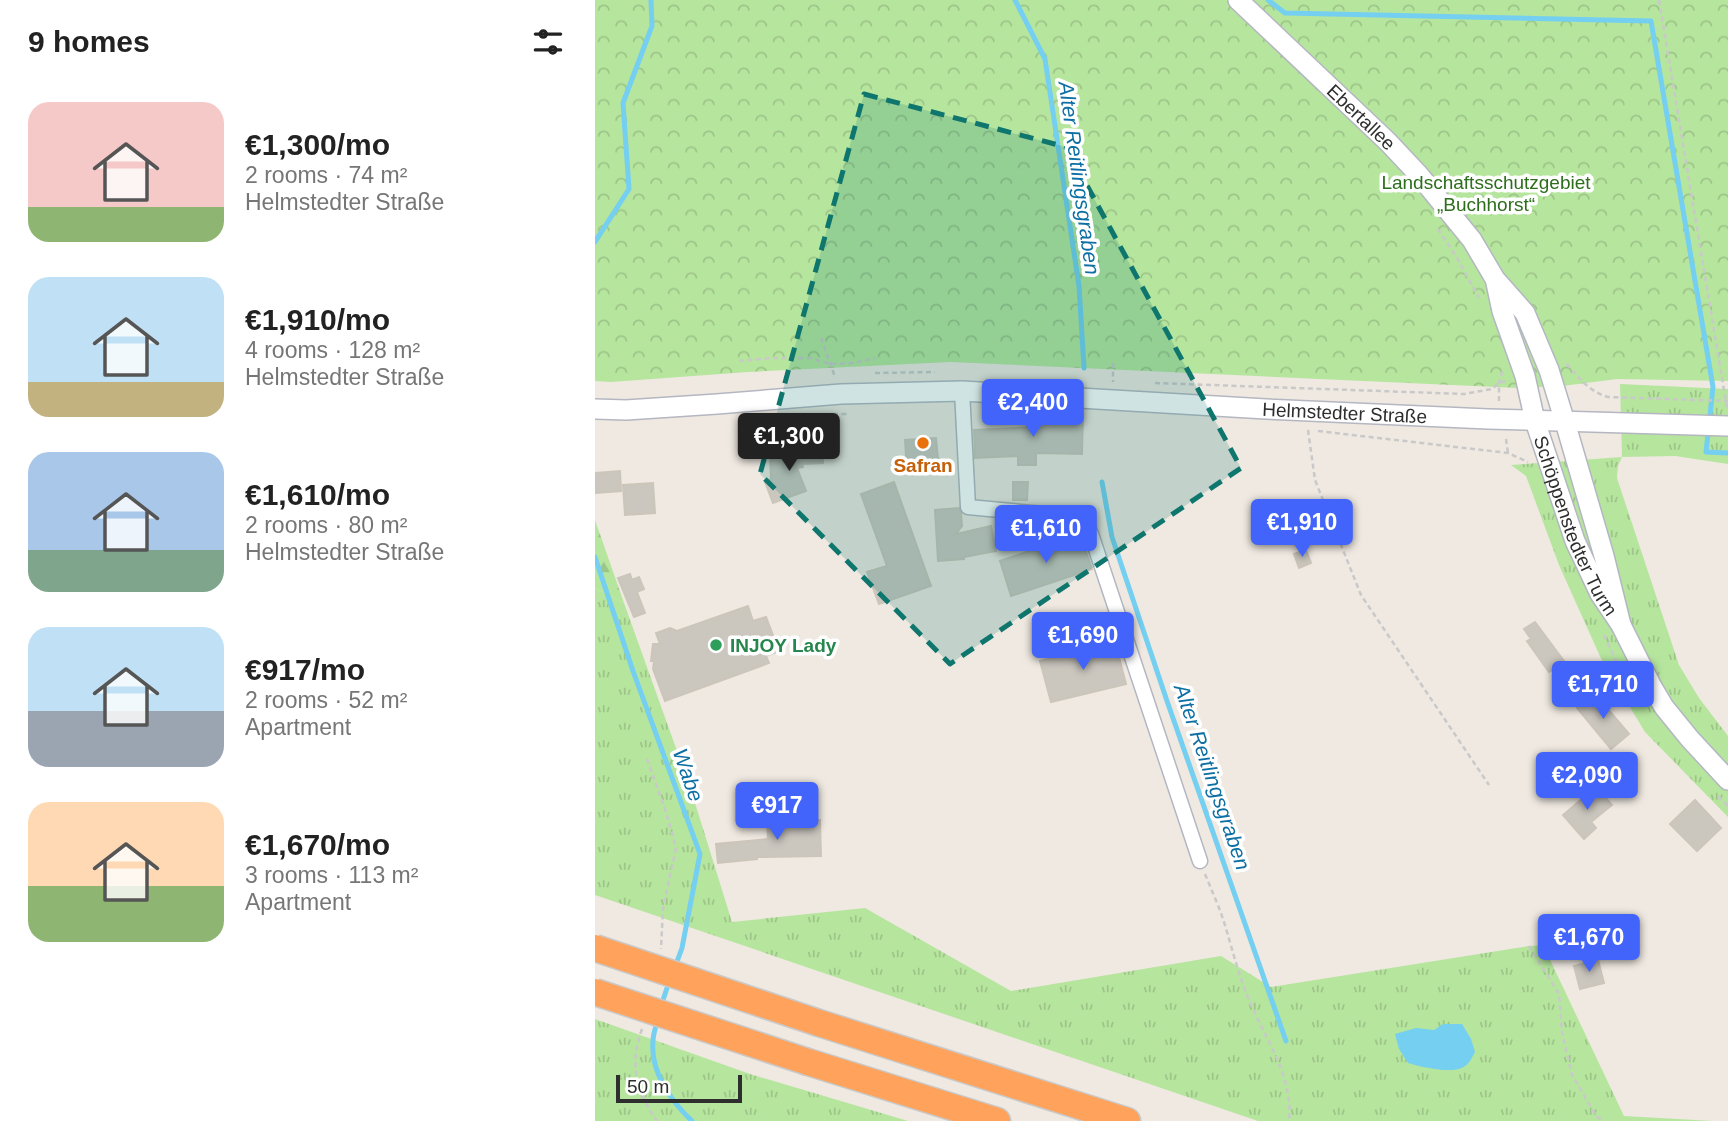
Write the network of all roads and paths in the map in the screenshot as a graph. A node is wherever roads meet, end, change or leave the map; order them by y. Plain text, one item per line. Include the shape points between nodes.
1 (1238, 0) edge
2 (1659, 0) edge
3 (1437, 228) dead end
4 (1495, 279) junction
5 (1480, 299) dead end
6 (821, 338) dead end
7 (875, 358) dead end
8 (739, 361) dead end
9 (1502, 362) dead end
10 (830, 364) junction
11 (1549, 370) junction
12 (1525, 376) junction
13 (963, 391) junction
14 (1727, 401) edge
15 (595, 409) edge
16 (856, 413) dead end
17 (824, 415) dead end
18 (1728, 418) edge
19 (1535, 421) junction
20 (1565, 422) junction
21 (1508, 453) dead end
22 (1621, 625) junction
23 (647, 759) dead end
24 (1728, 780) edge
25 (1489, 785) dead end
26 (1200, 861) joint
27 (1529, 946) dead end
28 (595, 948) edge
29 (661, 951) dead end
30 (595, 992) edge
31 (643, 1028) dead end
32 (657, 1121) edge
33 (996, 1121) edge
34 (1127, 1121) edge
35 (1289, 1121) edge
36 (1604, 1121) edge

1 - 4 main road, Ebertallee via 1419,175 1472,240
2 - 14 path
3 - 5 path
4 - 11 main road, Ebertallee via 1524,313
4 - 12 main road, Ebertallee
6 - 10 path
7 - 10 path
8 - 10 path via 810,358
9 - 12 path via 1499,383
11 - 14 path via 1569,365 1586,385 1608,397
11 - 20 main road, Ebertallee
12 - 19 main road, Ebertallee
13 - 15 main road, Helmstedter Straße
13 - 19 main road, Helmstedter Straße
13 - 26 street via 968,507 1076,517 1087,525
14 - 18 path
16 - 17 path
18 - 20 main road, Helmstedter Straße
19 - 20 main road, Helmstedter Straße
19 - 22 main road, Schöppenstedter Turm via 1575,541 1600,594
20 - 22 main road, Schöppenstedter Turm
21 - 25 path via 1308,430 1315,480 1361,595
22 - 24 main road, Schöppenstedter Turm via 1664,707
23 - 29 path via 676,848 663,908
26 - 35 path via 1248,997 1280,1066
27 - 36 path via 1559,994 1572,1074 1596,1116
28 - 34 highway, bridge
30 - 33 highway, bridge
31 - 32 path via 635,1077

